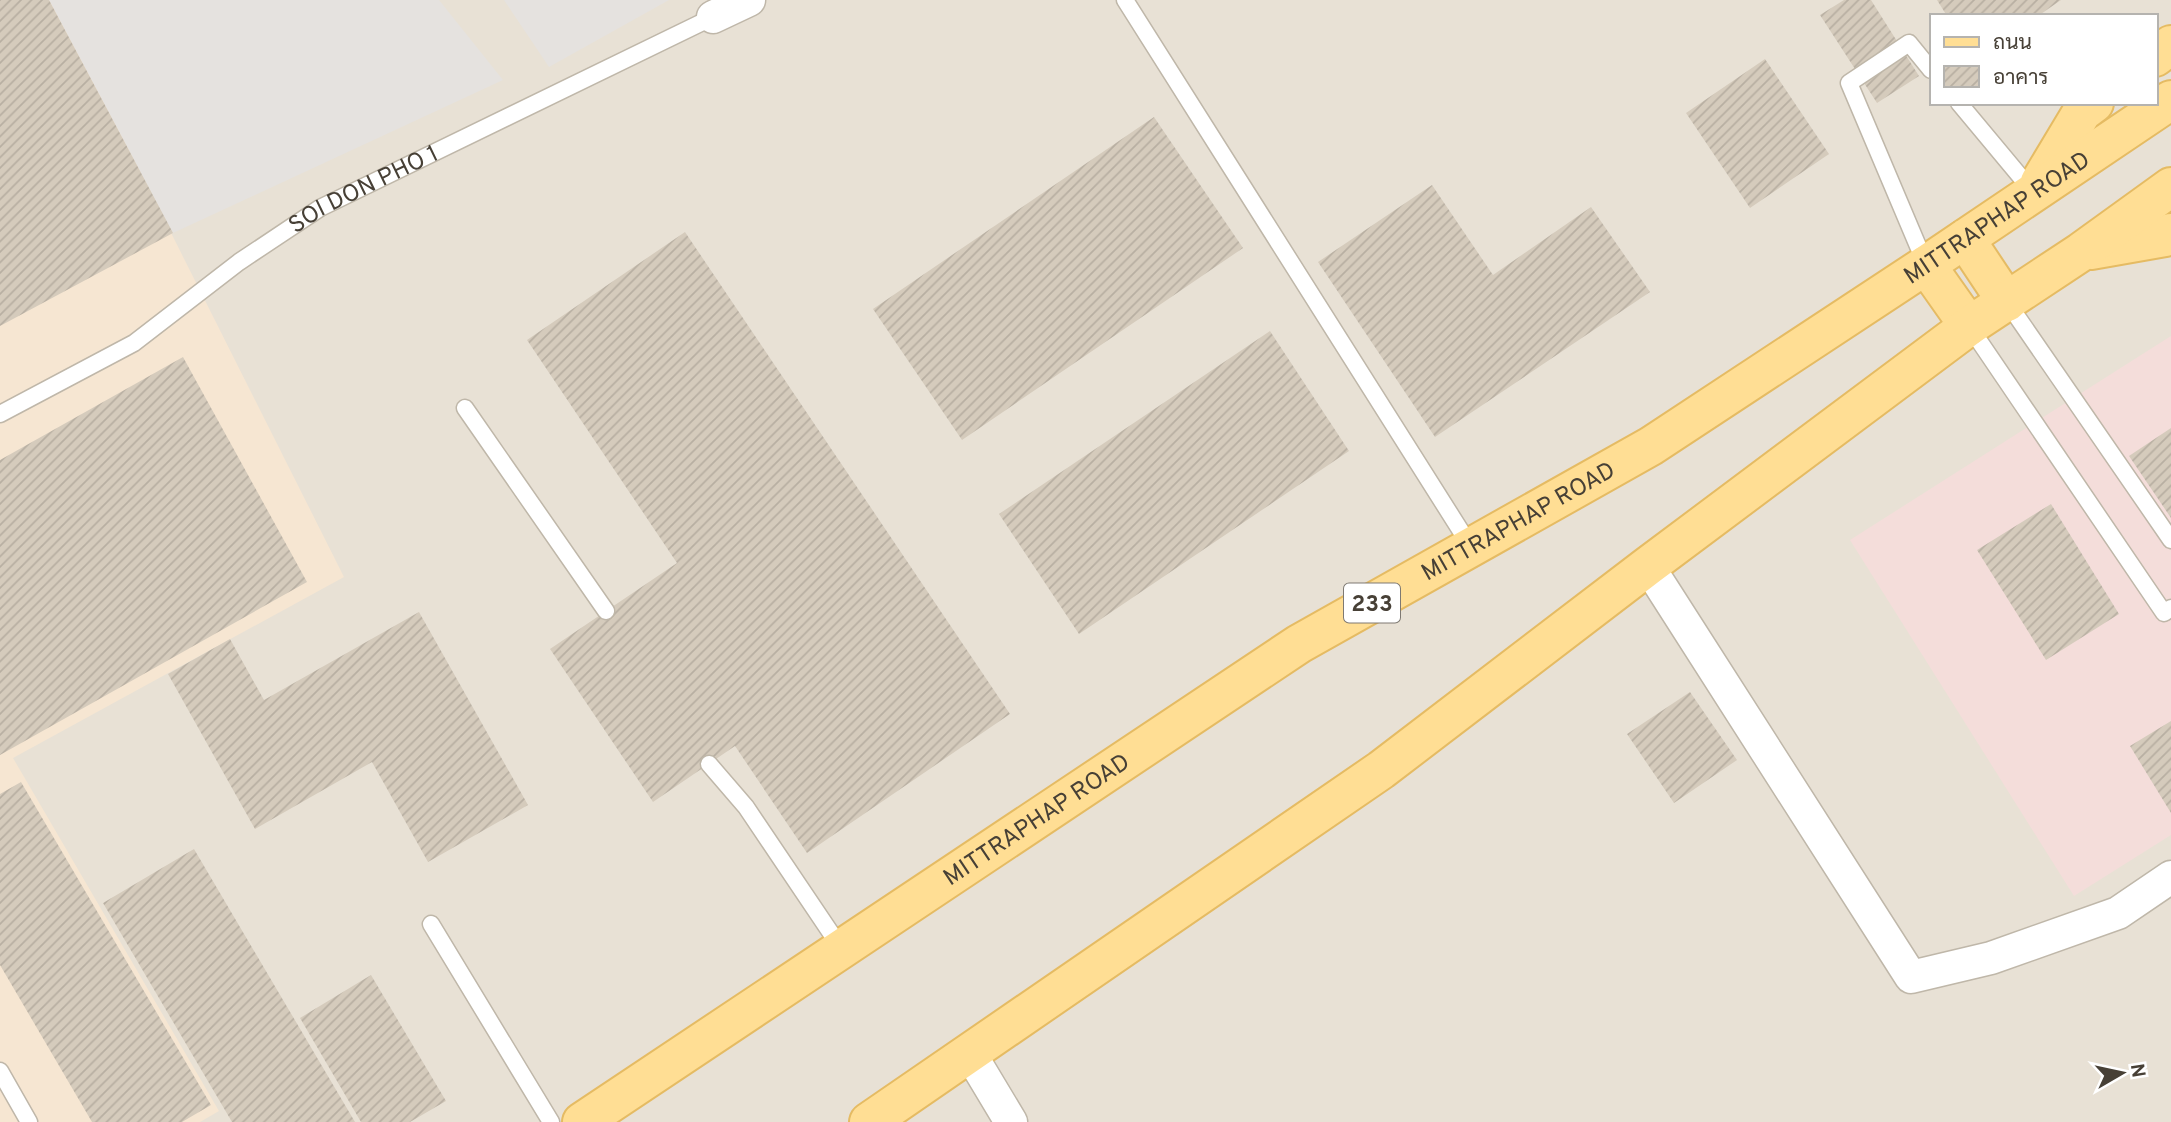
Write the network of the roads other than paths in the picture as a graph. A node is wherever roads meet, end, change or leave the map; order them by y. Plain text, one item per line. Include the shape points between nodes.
1 (749, 0) edge
2 (1125, 0) edge
3 (713, 17) joint
4 (1930, 69) edge
5 (2171, 100) edge
6 (1961, 105) edge
7 (2091, 105) edge
8 (2171, 187) edge
9 (2034, 193) junction
10 (2171, 233) edge
11 (1965, 239) junction
12 (2081, 252) junction
13 (1926, 265) junction
14 (2007, 302) junction
15 (1969, 326) junction
16 (465, 408) dead end
17 (0, 415) edge
18 (2171, 540) edge
19 (1471, 547) junction
20 (1648, 566) junction
21 (2168, 610) edge
22 (606, 611) dead end
23 (709, 764) dead end
24 (2171, 877) edge
25 (431, 924) dead end
26 (841, 948) junction
27 (969, 1052) junction
28 (0, 1072) edge
29 (29, 1122) edge
30 (551, 1122) edge
31 (582, 1122) edge
32 (869, 1122) edge
33 (1011, 1122) edge

1 - 3 street, SOI DON PHO 1
2 - 19 lane
3 - 17 lane, SOI DON PHO 1 via 320,208 239,261 134,343
4 - 13 lane via 1909,43 1849,83
5 - 9 main road, MITTRAPHAP ROAD / 233
6 - 9 lane
7 - 9 main road via 2082,112
8 - 12 main road
9 - 11 main road, MITTRAPHAP ROAD / 233
10 - 12 main road
11 - 13 main road, MITTRAPHAP ROAD / 233
11 - 14 main road
12 - 14 main road
13 - 15 main road
13 - 19 main road, MITTRAPHAP ROAD / 233 via 1651,446
14 - 15 main road
14 - 18 lane
15 - 20 main road
15 - 21 lane
16 - 22 lane
19 - 26 main road, MITTRAPHAP ROAD / 233 via 1299,644
20 - 24 street via 1911,977 1991,958 2118,913
20 - 27 main road via 1381,769
23 - 26 lane via 746,807
25 - 30 lane
26 - 31 main road, MITTRAPHAP ROAD / 233
27 - 32 main road
27 - 33 street
28 - 29 lane

